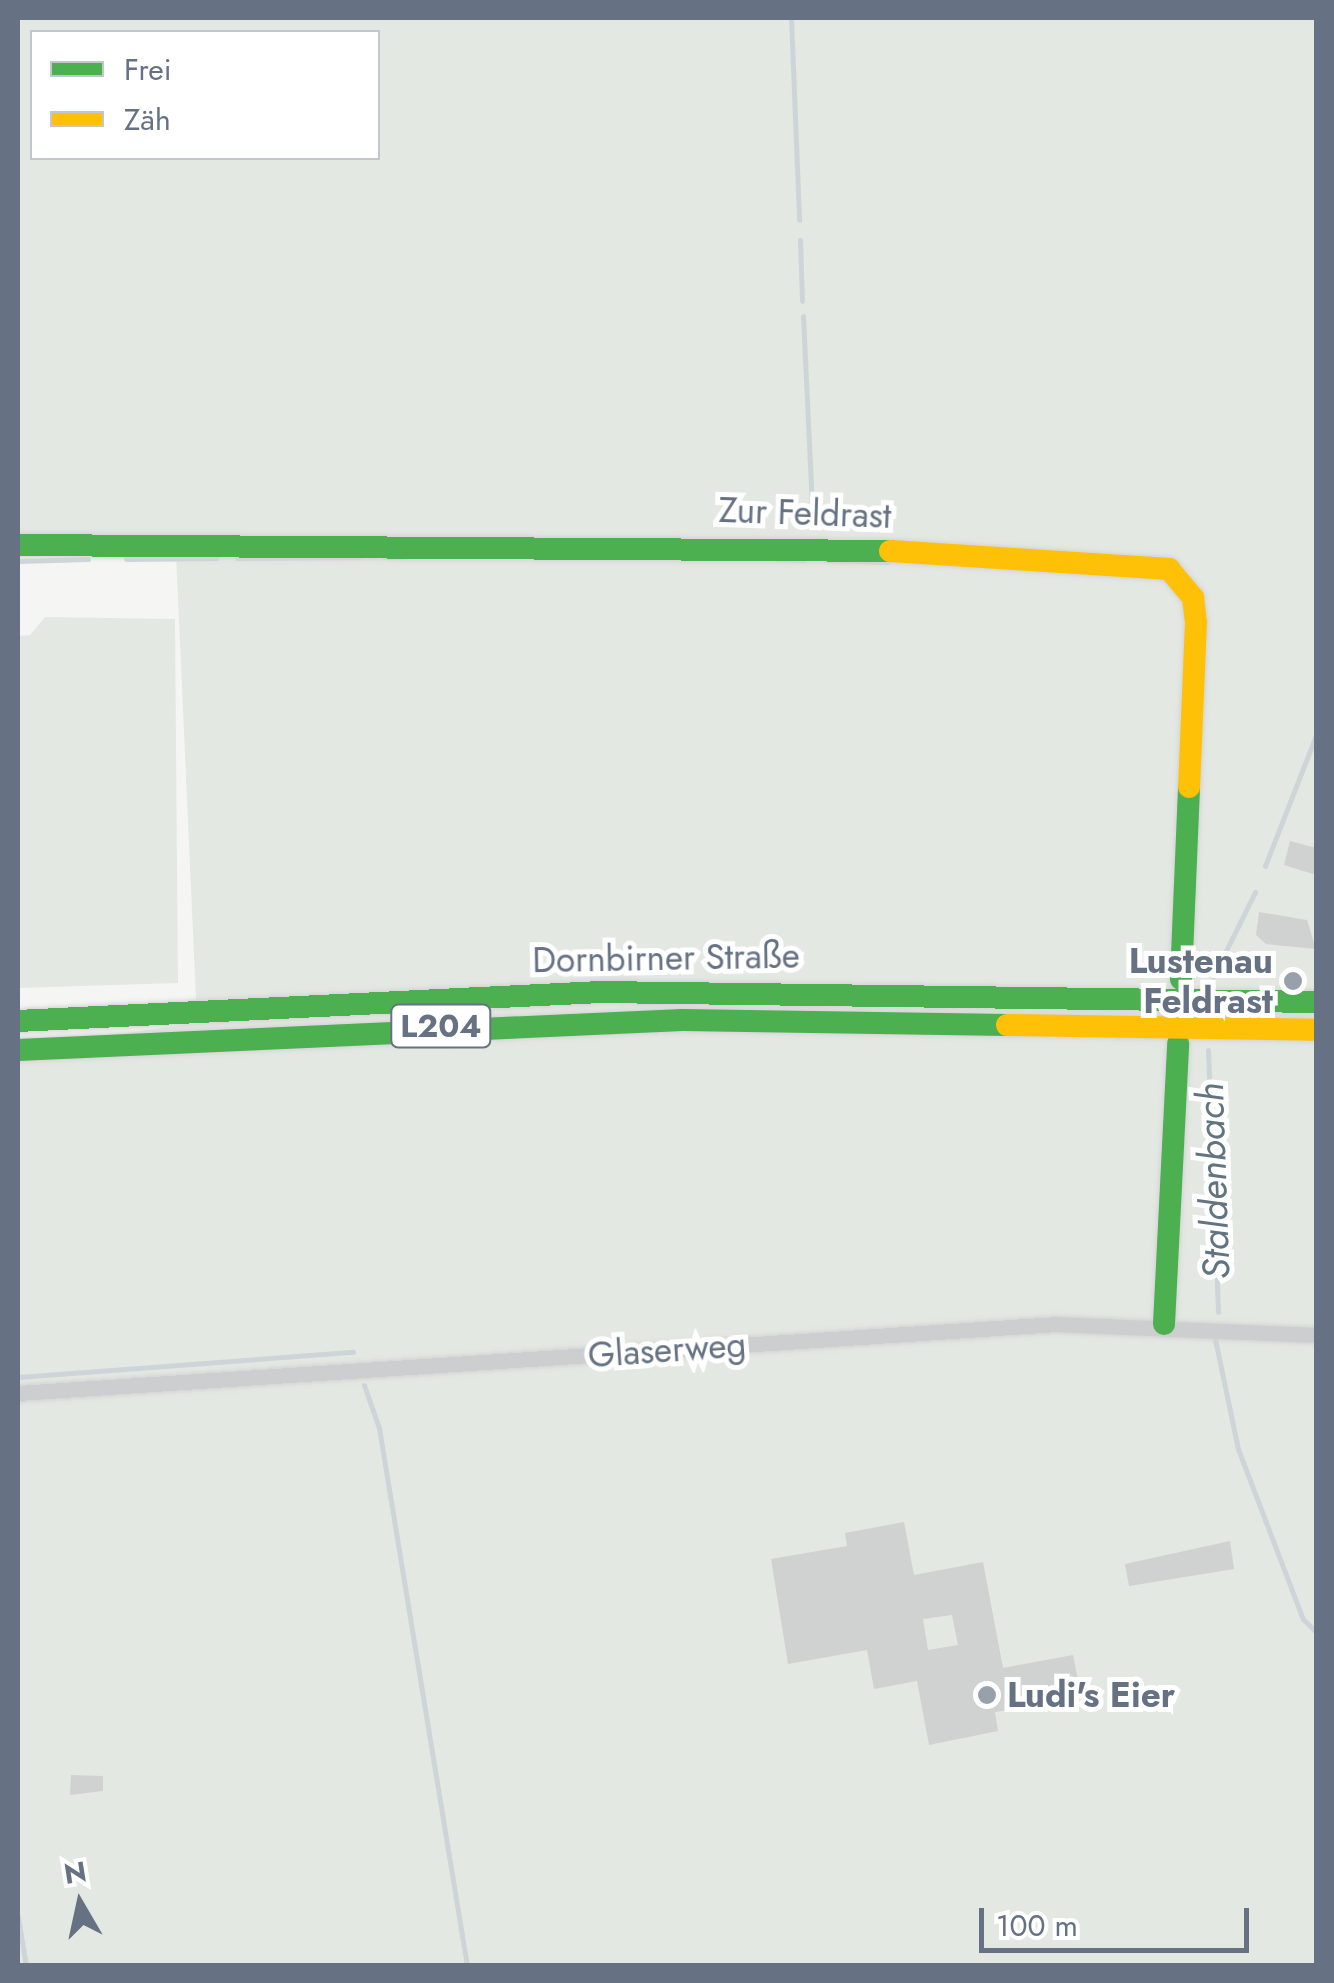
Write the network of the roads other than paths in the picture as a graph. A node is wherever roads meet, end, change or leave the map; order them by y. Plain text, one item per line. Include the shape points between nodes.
1 (18, 545) edge
2 (1181, 979) dead end
3 (1316, 1002) edge
4 (18, 1021) edge
5 (1316, 1030) edge
6 (1178, 1043) dead end
7 (18, 1050) edge
8 (1164, 1324) junction
9 (1316, 1335) edge
10 (18, 1393) edge

1 - 2 main road, Zur Feldrast via 803,546 1169,569 1193,598 1196,622
3 - 4 main road, Dornbirner Straße / L204 via 601,992
5 - 7 main road, Dornbirner Straße / L204 via 664,1020
6 - 8 main road
8 - 9 street, Glaserweg
8 - 10 street, Glaserweg

